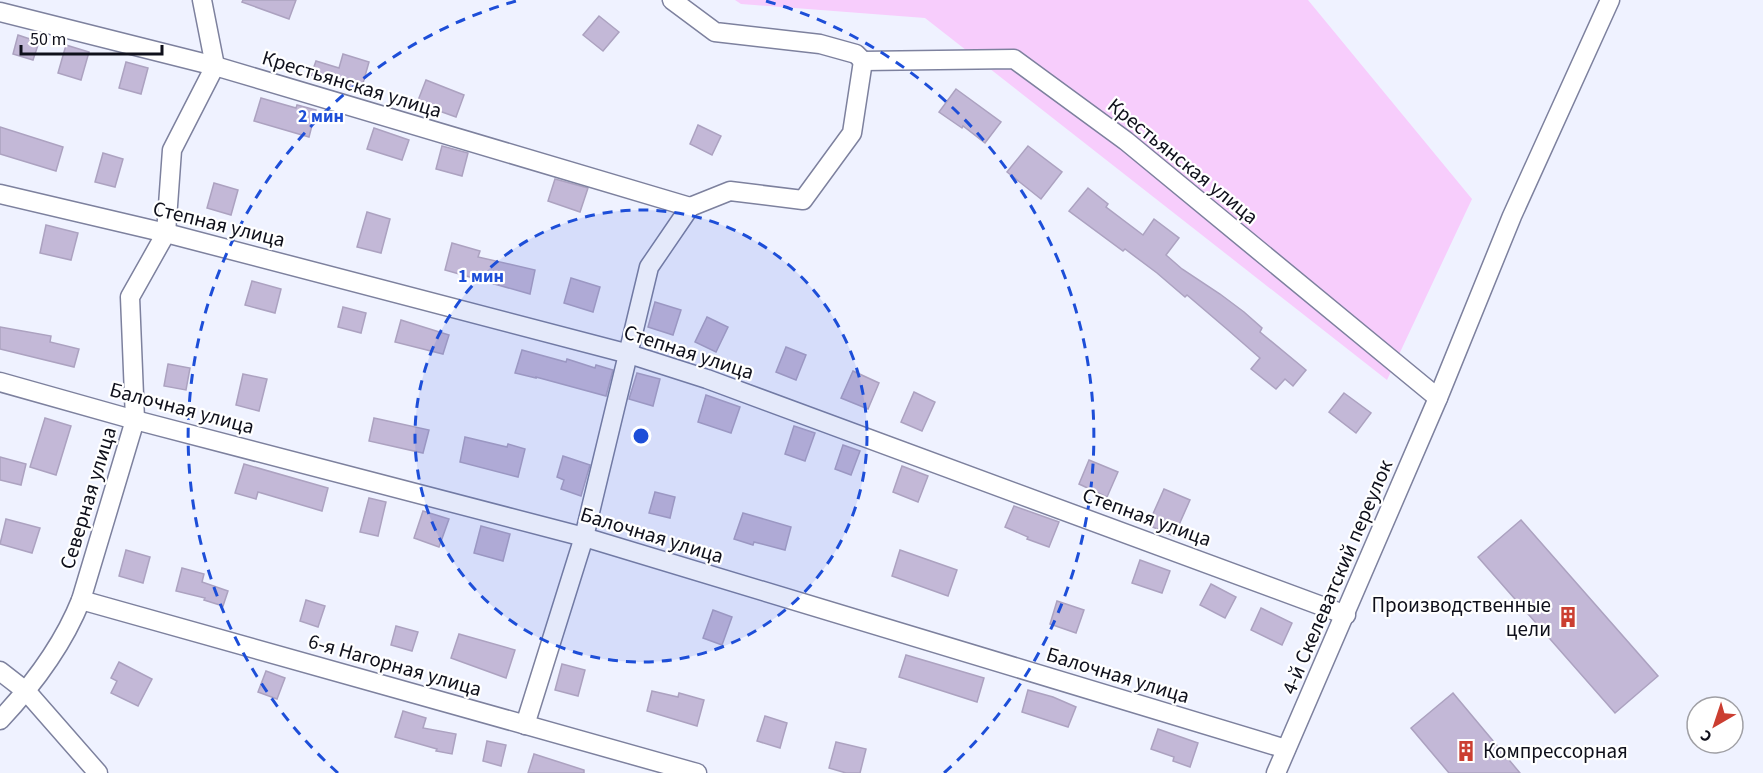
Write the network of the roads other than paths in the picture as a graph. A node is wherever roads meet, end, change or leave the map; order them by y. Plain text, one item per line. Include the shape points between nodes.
1 (202, 0) edge
2 (672, 0) edge
3 (1610, 0) edge
4 (0, 12) edge
5 (863, 61) junction
6 (215, 66) junction
7 (0, 194) edge
8 (690, 207) junction
9 (166, 233) junction
10 (629, 354) junction
11 (0, 382) edge
12 (1438, 398) junction
13 (135, 420) junction
14 (584, 537) junction
15 (81, 600) junction
16 (1346, 615) junction
17 (0, 671) edge
18 (27, 692) junction
19 (0, 720) edge
20 (525, 725) junction
21 (1286, 749) junction
22 (98, 773) edge
23 (697, 773) edge
24 (1276, 773) edge

1 - 6 street
2 - 5 street via 715,32 820,44 856,54
3 - 12 street, 4-й Скелеватский переулок via 1512,216
4 - 6 street, Крестьянская улица
5 - 8 street via 852,132 803,200 730,191
5 - 12 street, Крестьянская улица via 1014,59 1126,141
6 - 8 street, Крестьянская улица
6 - 9 street, Северная улица via 172,150
7 - 9 street, Степная улица
8 - 10 street via 650,267
9 - 10 street, Степная улица
9 - 13 street, Северная улица via 130,297
10 - 14 street
10 - 16 street, Степная улица via 718,383
11 - 13 street, Балочная улица
12 - 16 street, 4-й Скелеватский переулок
13 - 14 street, Балочная улица
13 - 15 street, Северная улица
14 - 20 street
14 - 21 street, Балочная улица
15 - 18 street, Северная улица via 71,625
15 - 20 street, 6-я Нагорная улица
16 - 21 street, 4-й Скелеватский переулок
17 - 18 street
18 - 19 street, Северная улица
18 - 22 street
20 - 23 street, 6-я Нагорная улица
21 - 24 street, 4-й Скелеватский переулок

